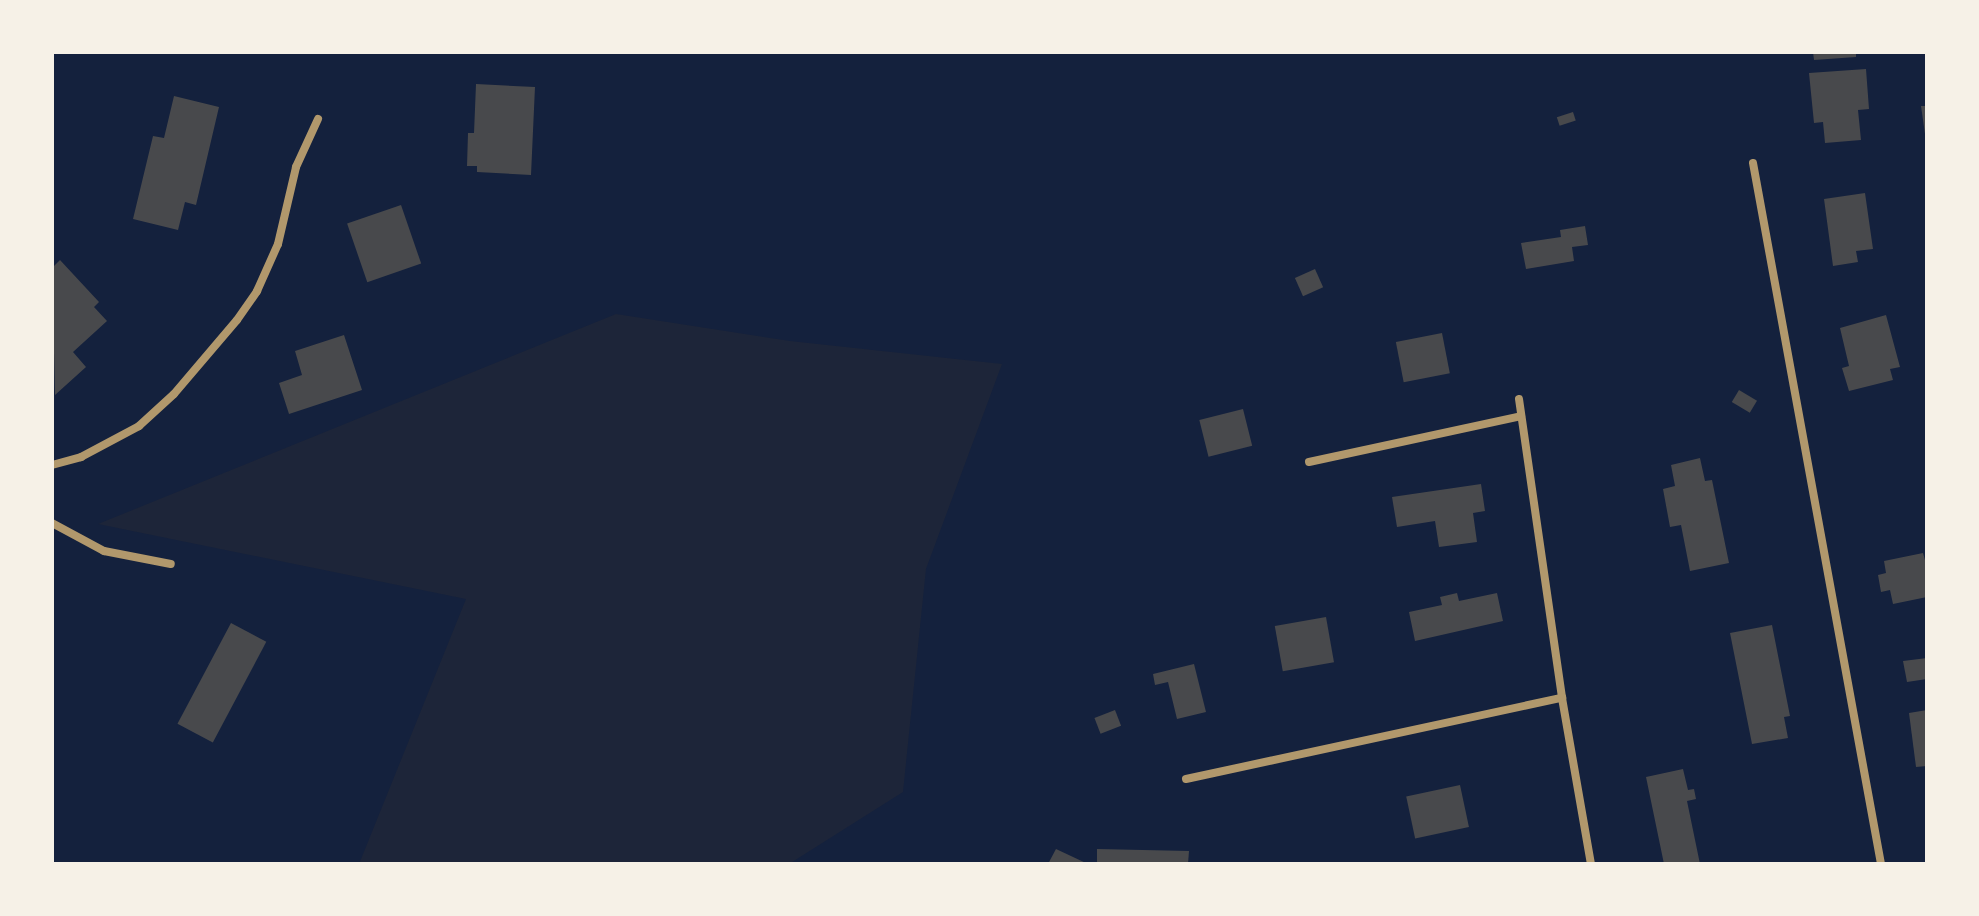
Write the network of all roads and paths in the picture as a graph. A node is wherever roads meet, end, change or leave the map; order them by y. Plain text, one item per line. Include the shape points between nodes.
1 (318, 119) dead end
2 (1753, 163) dead end
3 (1519, 399) dead end
4 (1521, 416) junction
5 (1309, 462) dead end
6 (52, 465) edge
7 (52, 523) edge
8 (171, 564) dead end
9 (1562, 698) junction
10 (1186, 779) dead end
11 (1591, 864) edge
12 (1881, 864) edge

1 - 6 street via 296,167 278,244 237,320 139,426 81,457
2 - 12 street
3 - 4 street
4 - 5 street
4 - 9 street
7 - 8 street via 104,551
9 - 10 street
9 - 11 street

